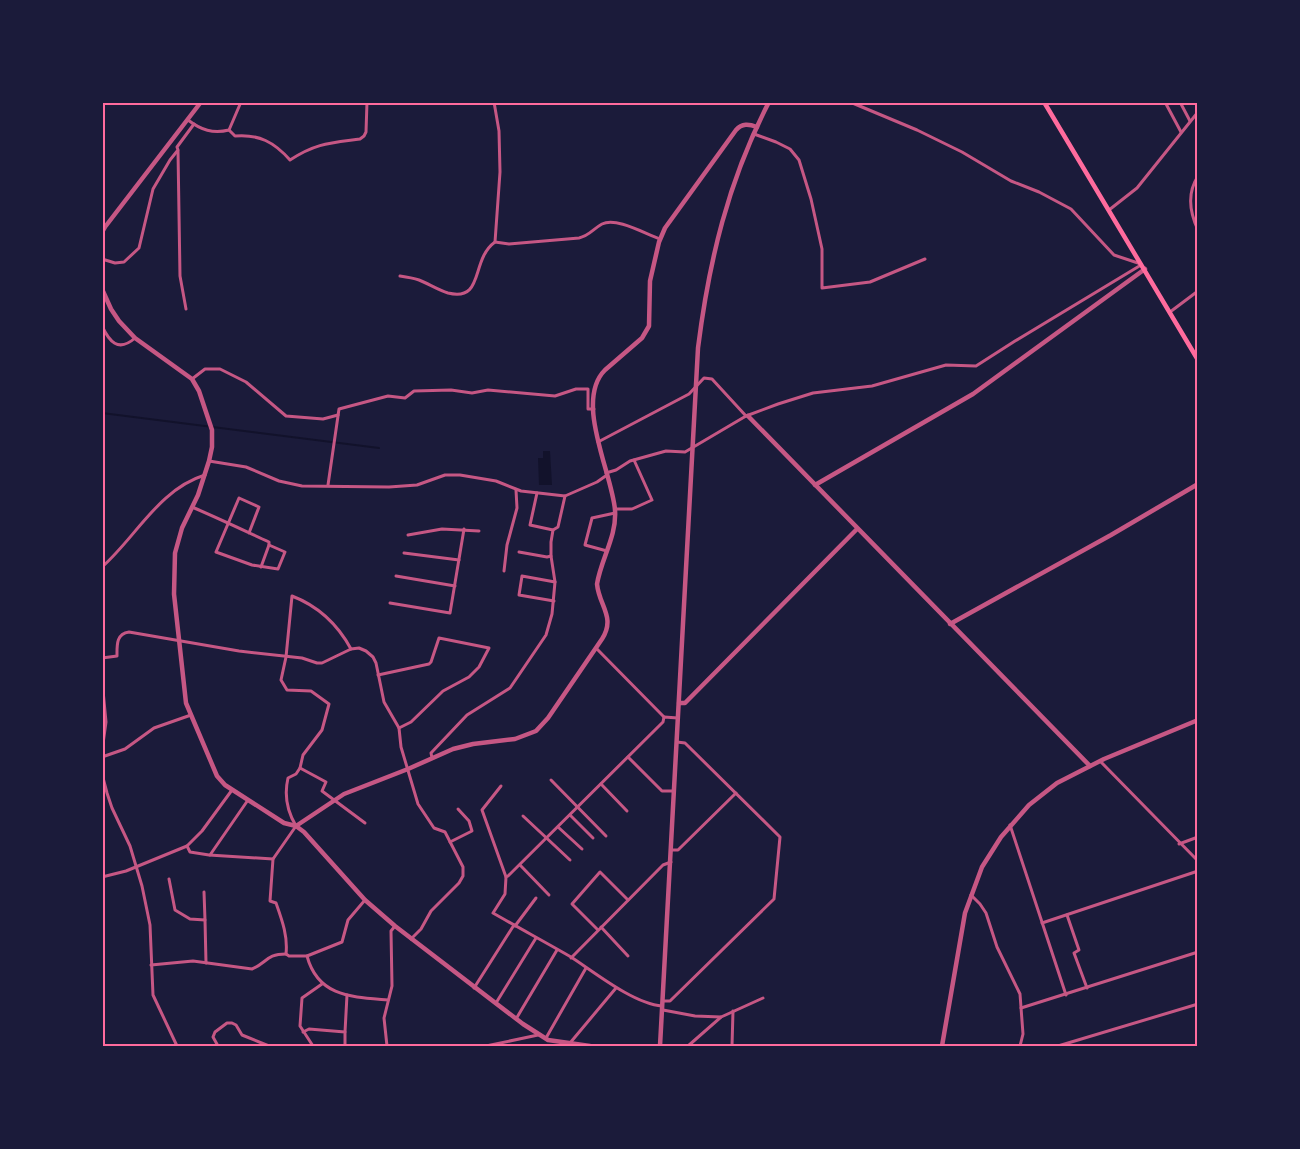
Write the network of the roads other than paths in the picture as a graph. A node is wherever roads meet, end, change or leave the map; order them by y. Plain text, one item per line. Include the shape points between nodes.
1 (201, 102) edge
2 (241, 102) edge
3 (367, 102) edge
4 (494, 102) edge
5 (770, 102) edge
6 (850, 102) edge
7 (1044, 102) edge
8 (1165, 102) edge
9 (1180, 102) edge
10 (1198, 112) edge
11 (188, 120) junction
12 (1190, 121) junction
13 (194, 124) junction
14 (757, 126) junction
15 (229, 130) junction
16 (1181, 132) junction
17 (754, 134) junction
18 (178, 150) junction
19 (1198, 176) edge
20 (1109, 210) junction
21 (1198, 230) edge
22 (102, 232) edge
23 (660, 239) junction
24 (494, 242) junction
25 (102, 259) edge
26 (924, 259) dead end
27 (1142, 264) junction
28 (1145, 270) junction
29 (400, 276) dead end
30 (102, 289) edge
31 (1198, 291) edge
32 (186, 308) dead end
33 (1170, 312) junction
34 (102, 326) edge
35 (135, 338) junction
36 (1198, 360) edge
37 (192, 379) junction
38 (594, 409) junction
39 (338, 415) junction
40 (747, 416) junction
41 (598, 442) junction
42 (209, 460) junction
43 (634, 460) junction
44 (607, 474) junction
45 (205, 475) junction
46 (1198, 484) edge
47 (328, 485) junction
48 (815, 486) junction
49 (516, 489) junction
50 (537, 494) junction
51 (565, 496) junction
52 (192, 507) junction
53 (615, 511) junction
54 (228, 523) junction
55 (464, 529) junction
56 (857, 529) junction
57 (479, 530) dead end
58 (553, 530) junction
59 (249, 533) junction
60 (408, 535) dead end
61 (269, 545) junction
62 (519, 552) dead end
63 (607, 552) junction
64 (404, 553) dead end
65 (551, 556) junction
66 (459, 560) junction
67 (102, 567) edge
68 (261, 567) junction
69 (504, 571) dead end
70 (396, 576) dead end
71 (555, 582) junction
72 (454, 586) junction
73 (554, 601) junction
74 (390, 603) dead end
75 (950, 624) junction
76 (179, 641) junction
77 (596, 648) junction
78 (351, 649) junction
79 (286, 657) junction
80 (102, 658) edge
81 (378, 675) junction
82 (102, 680) edge
83 (679, 703) junction
84 (191, 715) junction
85 (664, 717) junction
86 (678, 718) junction
87 (1198, 720) edge
88 (399, 728) junction
89 (677, 742) junction
90 (102, 751) edge
91 (102, 757) edge
92 (628, 757) junction
93 (432, 759) junction
94 (1100, 761) junction
95 (1090, 766) junction
96 (300, 768) junction
97 (408, 769) junction
98 (102, 774) edge
99 (551, 780) dead end
100 (601, 784) junction
101 (501, 786) dead end
102 (232, 790) junction
103 (674, 791) junction
104 (736, 792) junction
105 (248, 800) junction
106 (333, 800) junction
107 (577, 808) junction
108 (458, 809) dead end
109 (627, 811) dead end
110 (570, 815) junction
111 (523, 816) dead end
112 (365, 822) dead end
113 (1010, 825) junction
114 (296, 826) junction
115 (558, 827) junction
116 (606, 836) dead end
117 (1198, 837) edge
118 (593, 838) dead end
119 (546, 839) junction
120 (450, 842) junction
121 (1179, 844) junction
122 (187, 846) junction
123 (582, 849) dead end
124 (672, 850) junction
125 (209, 856) junction
126 (273, 859) junction
127 (570, 860) dead end
128 (1198, 861) edge
129 (671, 862) junction
130 (520, 865) junction
131 (137, 866) junction
132 (1198, 871) edge
133 (102, 877) edge
134 (506, 877) junction
135 (169, 880) dead end
136 (204, 892) dead end
137 (970, 894) junction
138 (549, 896) dead end
139 (536, 898) dead end
140 (365, 900) junction
141 (628, 900) junction
142 (1067, 915) junction
143 (205, 920) junction
144 (1042, 923) junction
145 (514, 925) junction
146 (394, 926) junction
147 (600, 929) junction
148 (536, 938) junction
149 (411, 939) junction
150 (557, 950) junction
151 (1198, 952) edge
152 (286, 954) junction
153 (307, 956) junction
154 (628, 956) dead end
155 (571, 958) junction
156 (206, 963) junction
157 (151, 965) junction
158 (586, 968) junction
159 (322, 984) junction
160 (474, 988) junction
161 (616, 988) junction
162 (1086, 988) junction
163 (346, 995) junction
164 (1066, 995) junction
165 (763, 998) dead end
166 (388, 1000) junction
167 (496, 1004) junction
168 (1198, 1004) edge
169 (663, 1006) junction
170 (1021, 1008) junction
171 (733, 1011) junction
172 (721, 1016) junction
173 (516, 1019) junction
174 (303, 1032) junction
175 (345, 1032) junction
176 (538, 1035) junction
177 (547, 1040) junction
178 (569, 1044) junction
179 (177, 1046) edge
180 (218, 1046) edge
181 (269, 1046) edge
182 (313, 1046) edge
183 (345, 1046) edge
184 (387, 1046) edge
185 (486, 1046) edge
186 (552, 1046) edge
187 (590, 1046) edge
188 (660, 1046) edge
189 (688, 1046) edge
190 (732, 1046) edge
191 (942, 1046) edge
192 (1020, 1046) edge
193 (1058, 1046) edge

1 - 11 street
2 - 15 street
3 - 15 street via 364,136 317,145 290,160 260,137 234,136
4 - 24 street via 499,131 500,172
5 - 14 street
6 - 27 street via 917,130 1071,209 1114,255
7 - 20 main road
8 - 16 street
9 - 12 street
10 - 12 street
11 - 13 street
11 - 22 street
12 - 16 street
13 - 15 street via 206,131
13 - 18 street
14 - 17 street
14 - 23 street via 744,125 736,130
16 - 20 street via 1137,188
17 - 26 street via 790,149 799,160 822,249 822,288 870,282
17 - 83 street via 720,228 698,348
18 - 25 street via 153,189 139,248 124,262
18 - 32 street via 180,276
19 - 21 street via 1191,189
20 - 27 main road
23 - 24 street via 613,222 604,224 586,237 526,243
23 - 38 street via 650,281 649,326 642,338 600,375
24 - 29 street via 485,251 474,284 466,294 448,293
27 - 28 main road
27 - 40 street via 976,366 946,365 891,382 813,393
28 - 33 main road
28 - 48 street via 973,394
30 - 35 street via 119,321
31 - 33 street
33 - 36 main road
34 - 35 street via 113,343 125,344
35 - 37 street
37 - 39 street via 205,368 220,369 246,382 286,416 324,419
37 - 42 street via 212,430
38 - 39 street via 588,409 588,389 555,396 452,390 414,391 405,398 388,396 339,410
38 - 41 street
39 - 47 street
40 - 41 street via 712,379 704,378 689,394
40 - 43 street via 686,452 666,451
40 - 48 street
41 - 44 street
42 - 45 street
42 - 47 street via 246,467 291,484
43 - 44 street
43 - 53 street via 652,500 632,509
44 - 51 street
44 - 53 street
45 - 52 street
45 - 67 street via 197,477 154,508
46 - 75 street
47 - 49 street via 417,485 447,475 496,481
48 - 56 street
49 - 50 street
49 - 69 street via 517,508
50 - 51 street
50 - 58 street via 530,525
51 - 58 street via 558,527
52 - 54 street
52 - 76 street via 175,553 174,594
53 - 63 street
53 - 63 street via 592,518 585,545
54 - 59 street
54 - 59 street via 239,498 259,507
54 - 68 street via 216,552
55 - 57 street
55 - 60 street
55 - 66 street
56 - 75 street
56 - 83 street via 685,703
58 - 65 street
59 - 61 street via 269,542
61 - 68 street
61 - 68 street via 285,552 278,568
62 - 65 street
63 - 77 street via 597,584 608,626
64 - 66 street
65 - 71 street
66 - 72 street
70 - 72 street
71 - 73 street
71 - 73 street via 522,576 519,596
72 - 74 street via 450,614
73 - 93 street via 546,635 516,682 468,715 431,752
75 - 95 street
76 - 79 street
76 - 80 street via 126,632 118,640 117,656
76 - 84 street via 186,703
77 - 85 street
77 - 93 street via 536,731 515,740 462,746
78 - 79 street via 322,663
78 - 79 street via 327,618 305,601 292,596
78 - 81 street via 366,651 376,664
79 - 96 street via 280,677 287,690 311,691 329,704 322,730 303,755
81 - 88 street via 384,702
81 - 88 street via 429,664 439,638 489,648 479,667 469,677 443,690 411,722
82 - 90 street via 106,722
83 - 86 street
84 - 91 street via 154,728 125,750
84 - 102 street via 217,776
85 - 86 street
85 - 92 street
86 - 89 street
87 - 94 street
88 - 97 street
89 - 103 street
89 - 104 street via 685,743
92 - 100 street
92 - 103 street via 662,791
93 - 97 street
94 - 95 street
94 - 121 street
95 - 113 street via 1043,793
96 - 106 street via 326,782 322,790
96 - 114 street via 288,778 285,790 290,816
97 - 106 street
97 - 120 street via 418,804 434,828 445,832
98 - 131 street via 106,793
99 - 107 street
100 - 107 street
100 - 109 street
101 - 134 street via 482,810
102 - 105 street
102 - 122 street
103 - 124 street
104 - 124 street via 678,850
104 - 169 street via 780,837 774,899
105 - 114 street via 284,823
105 - 125 street
106 - 112 street
106 - 114 street
107 - 110 street
107 - 116 street
108 - 120 street via 469,820 472,831
110 - 115 street
110 - 118 street
111 - 119 street
113 - 137 street via 982,867
113 - 144 street
114 - 126 street
114 - 140 street
115 - 119 street
115 - 123 street
117 - 121 street
119 - 127 street
119 - 130 street
120 - 149 street via 463,867 463,876 430,911 421,929
121 - 128 street
122 - 125 street via 190,852
122 - 131 street
124 - 129 street
125 - 126 street
126 - 152 street via 270,901 276,904 281,916 287,936
129 - 141 street via 663,865
129 - 169 street
130 - 134 street
130 - 138 street
131 - 133 street
131 - 157 street via 150,925
132 - 142 street
134 - 145 street via 505,894 493,913
135 - 143 street via 175,910 190,920
136 - 143 street
137 - 170 street via 986,913 997,947 1020,994
137 - 191 street
139 - 145 street
140 - 146 street
140 - 153 street via 348,920 342,942
141 - 147 street
141 - 147 street via 600,872 572,904
142 - 144 street
142 - 162 street via 1079,950 1074,953
143 - 156 street
144 - 164 street
145 - 148 street
145 - 160 street
146 - 149 street
146 - 166 street via 391,931 392,986
147 - 154 street
147 - 155 street
148 - 150 street
148 - 167 street
149 - 160 street
150 - 155 street
150 - 173 street
151 - 162 street
152 - 153 street
152 - 156 street via 275,954 252,969
153 - 159 street
155 - 158 street
156 - 157 street via 186,961
157 - 179 street via 153,995
158 - 161 street
158 - 177 street
159 - 163 street
159 - 174 street via 302,998 300,1026
160 - 167 street
161 - 169 street via 653,1005
161 - 178 street
162 - 164 street
163 - 166 street
163 - 175 street
164 - 170 street
165 - 171 street
166 - 184 street via 384,1018
167 - 173 street
168 - 193 street
169 - 172 street via 695,1016
169 - 188 street
170 - 192 street via 1023,1034
171 - 172 street
171 - 190 street
172 - 189 street
173 - 176 street
174 - 175 street via 309,1029
174 - 182 street
175 - 183 street
176 - 177 street
176 - 185 street
177 - 178 street
177 - 186 street
178 - 187 street
180 - 181 street via 213,1037 215,1032 232,1023 242,1035

